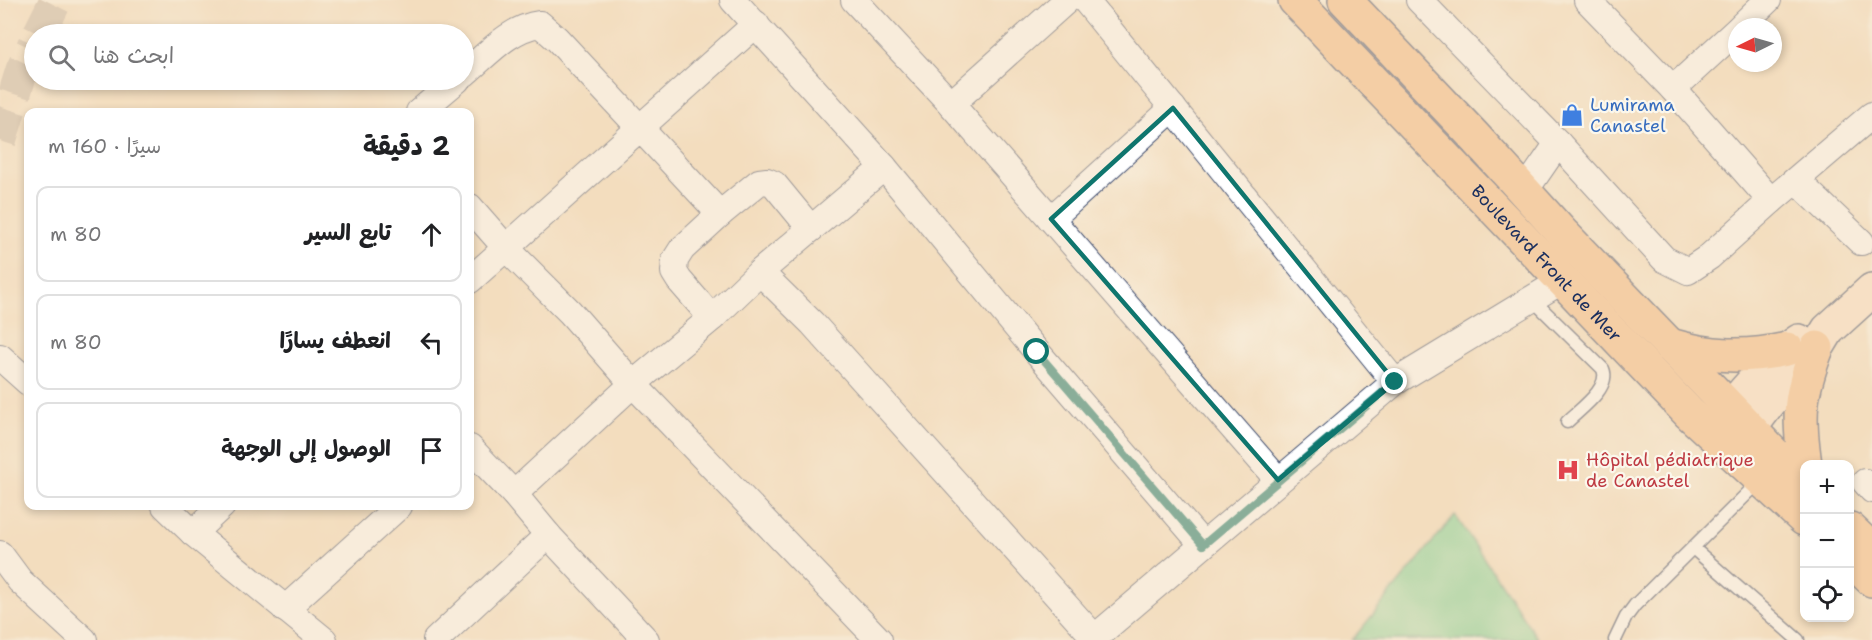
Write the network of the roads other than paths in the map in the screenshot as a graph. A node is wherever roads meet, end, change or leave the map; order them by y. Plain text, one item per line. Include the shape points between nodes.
1 (734, 0) edge
2 (854, 0) edge
3 (1067, 0) edge
4 (1085, 0) edge
5 (1295, 0) edge
6 (1345, 0) edge
7 (1419, 0) edge
8 (1587, 0) edge
9 (1768, 0) edge
10 (1749, 18) edge
11 (756, 24) junction
12 (1728, 37) edge
13 (474, 65) edge
14 (1673, 89) junction
15 (446, 90) edge
16 (951, 104) junction
17 (423, 108) edge
18 (1173, 108) junction
19 (1872, 115) edge
20 (640, 128) junction
21 (1558, 143) junction
22 (884, 167) junction
23 (1797, 180) junction
24 (1525, 191) junction
25 (1771, 201) junction
26 (474, 212) edge
27 (720, 214) junction
28 (1051, 219) junction
29 (811, 229) junction
30 (1861, 242) dead end
31 (506, 248) junction
32 (760, 272) junction
33 (474, 276) edge
34 (1563, 280) junction
35 (1872, 290) edge
36 (1532, 299) junction
37 (712, 318) junction
38 (1811, 342) junction
39 (1670, 345) junction
40 (0, 357) edge
41 (24, 378) edge
42 (1395, 382) junction
43 (633, 384) junction
44 (1568, 422) dead end
45 (1730, 431) junction
46 (474, 452) edge
47 (1782, 469) edge
48 (1278, 480) junction
49 (1800, 482) edge
50 (514, 494) junction
51 (169, 510) edge
52 (218, 510) edge
53 (395, 510) edge
54 (1802, 514) edge
55 (193, 533) junction
56 (1854, 533) edge
57 (548, 535) junction
58 (1203, 545) junction
59 (1694, 548) junction
60 (1872, 550) edge
61 (0, 554) edge
62 (1854, 564) edge
63 (1872, 580) edge
64 (285, 609) junction
65 (1093, 639) edge
66 (84, 640) edge
67 (324, 640) edge
68 (436, 640) edge
69 (646, 640) edge
70 (879, 640) edge
71 (1615, 640) edge
72 (1798, 640) edge

1 - 11 street
2 - 16 street
3 - 16 street
4 - 18 street
5 - 34 main road, Boulevard Front de Mer
6 - 24 main road
7 - 21 street
8 - 14 street
9 - 10 street
11 - 20 street
11 - 22 street
12 - 14 street
13 - 20 street via 513,32 540,24
14 - 25 street
15 - 17 street
16 - 28 street
18 - 28 street
18 - 42 street
19 - 23 street
20 - 27 street
20 - 31 street
21 - 24 street
21 - 25 street via 1664,259 1688,271
22 - 29 street
22 - 58 street
23 - 25 street
23 - 30 street
24 - 39 main road
26 - 31 street
27 - 29 street via 759,182 767,181 774,184
27 - 37 street via 682,249 674,272
28 - 48 street
29 - 32 street
31 - 33 street
31 - 43 street via 570,312
32 - 37 street
32 - 65 street via 812,323
34 - 36 street
34 - 45 main road, Boulevard Front de Mer
35 - 38 main road
36 - 42 street
36 - 44 lane via 1605,375 1603,387
37 - 43 street
38 - 39 main road via 1764,354 1717,356
38 - 45 main road
38 - 47 main road via 1800,408
39 - 45 main road
40 - 41 street
42 - 48 street
43 - 50 street
43 - 70 street
45 - 47 main road
46 - 50 street
47 - 49 main road
47 - 54 main road
47 - 59 lane
48 - 58 street
50 - 57 street
51 - 55 street
52 - 55 street
53 - 64 street
55 - 64 street
56 - 60 main road
57 - 68 street
57 - 69 street
58 - 65 street
59 - 71 lane via 1635,605
59 - 72 lane
61 - 66 street via 20,581
62 - 63 main road
64 - 67 street

